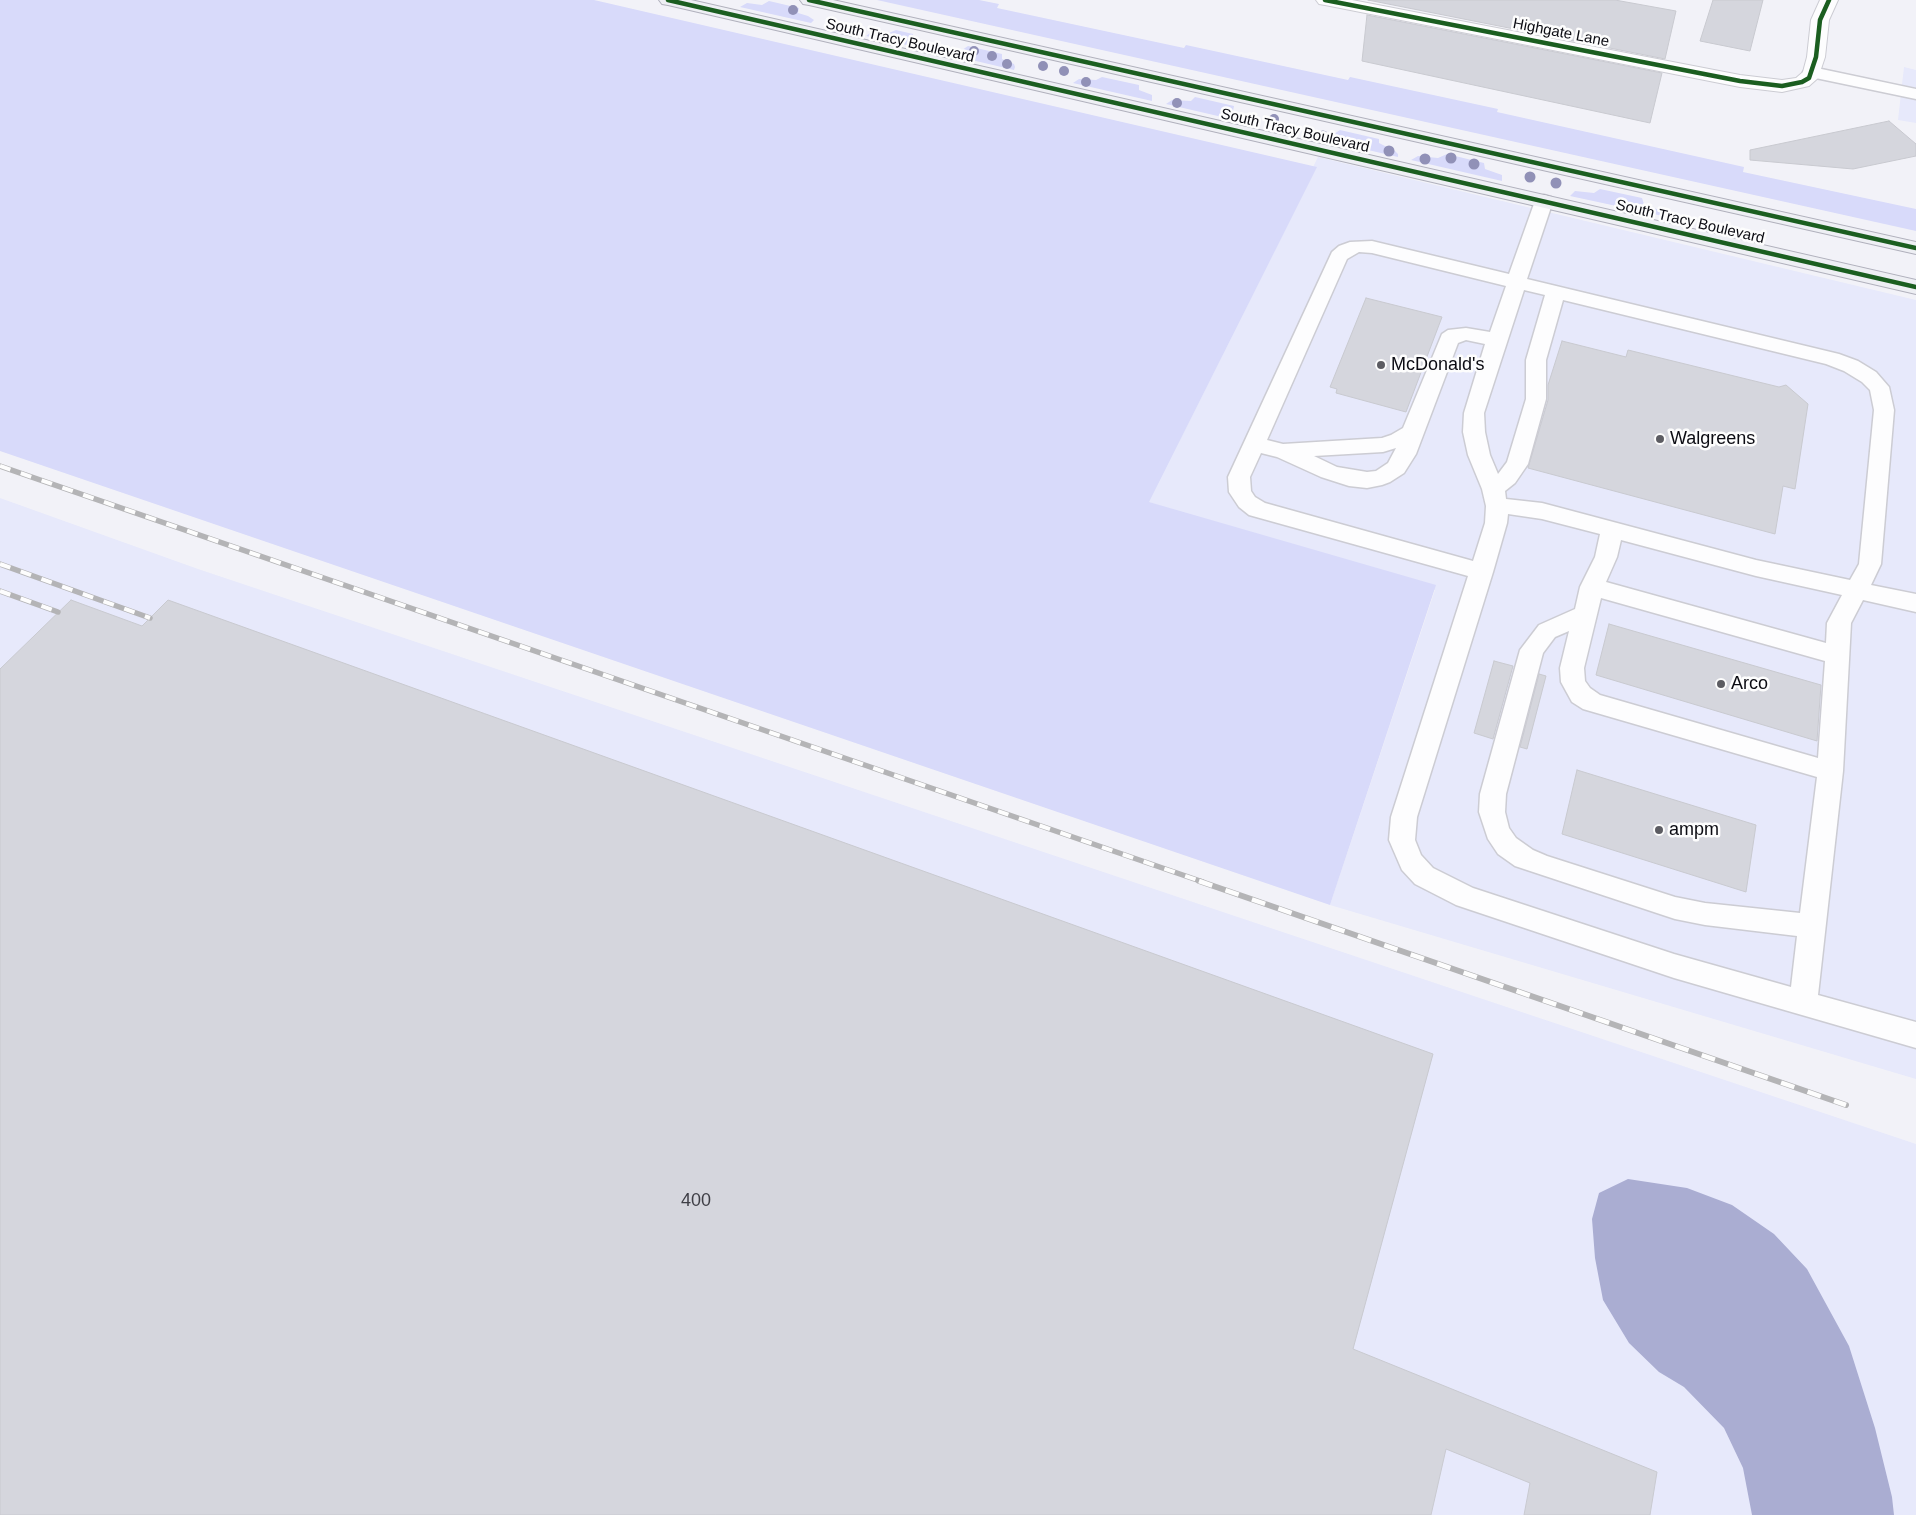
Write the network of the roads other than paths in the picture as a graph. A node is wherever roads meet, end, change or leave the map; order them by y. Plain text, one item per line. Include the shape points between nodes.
1 (668, 0) edge
2 (809, 0) edge
3 (1325, 0) edge
4 (1829, 0) edge
5 (1812, 72) junction
6 (1916, 94) edge
7 (1544, 201) junction
8 (1916, 248) edge
9 (1518, 283) junction
10 (1916, 287) edge
11 (1555, 293) junction
12 (1498, 340) junction
13 (1418, 419) junction
14 (1254, 444) junction
15 (1283, 451) junction
16 (1495, 497) junction
17 (1612, 530) junction
18 (1482, 572) junction
19 (1592, 587) junction
20 (1857, 589) junction
21 (1916, 603) edge
22 (1586, 614) junction
23 (1836, 655) junction
24 (1830, 771) junction
25 (1812, 926) junction
26 (1803, 1002) junction
27 (1916, 1035) edge

1 - 7 main road, South Tracy Boulevard
2 - 8 main road, South Tracy Boulevard
3 - 5 street, Highgate Lane via 1767,85 1793,85 1809,78
4 - 5 street via 1820,20
5 - 6 lane
7 - 9 lane
7 - 10 main road, South Tracy Boulevard
9 - 11 lane
9 - 12 lane
9 - 14 lane via 1372,247 1357,246 1346,250 1339,256
11 - 16 lane via 1536,360 1536,399 1517,464
11 - 20 lane via 1832,359 1869,377 1879,387 1884,410 1870,564
12 - 13 lane via 1466,334 1449,339
12 - 16 lane via 1474,413 1474,432
13 - 15 lane via 1412,432 1383,444
13 - 15 lane via 1405,454 1396,468 1382,477 1367,480 1349,478
14 - 15 lane
14 - 18 lane via 1239,476 1240,492 1257,508
16 - 17 lane via 1519,507
16 - 18 lane via 1496,523
17 - 19 lane via 1606,557
17 - 20 lane via 1756,568
18 - 26 lane via 1404,817 1402,840 1411,862 1424,876 1465,897 1674,966
19 - 22 lane
19 - 23 lane
20 - 21 lane
20 - 23 lane via 1839,623
22 - 24 lane via 1572,668 1573,682 1581,695 1592,702
22 - 25 lane via 1546,631 1532,650 1493,794 1492,812 1497,830 1507,846 1541,865 1676,908
23 - 24 lane
24 - 25 lane
25 - 26 lane
26 - 27 lane

